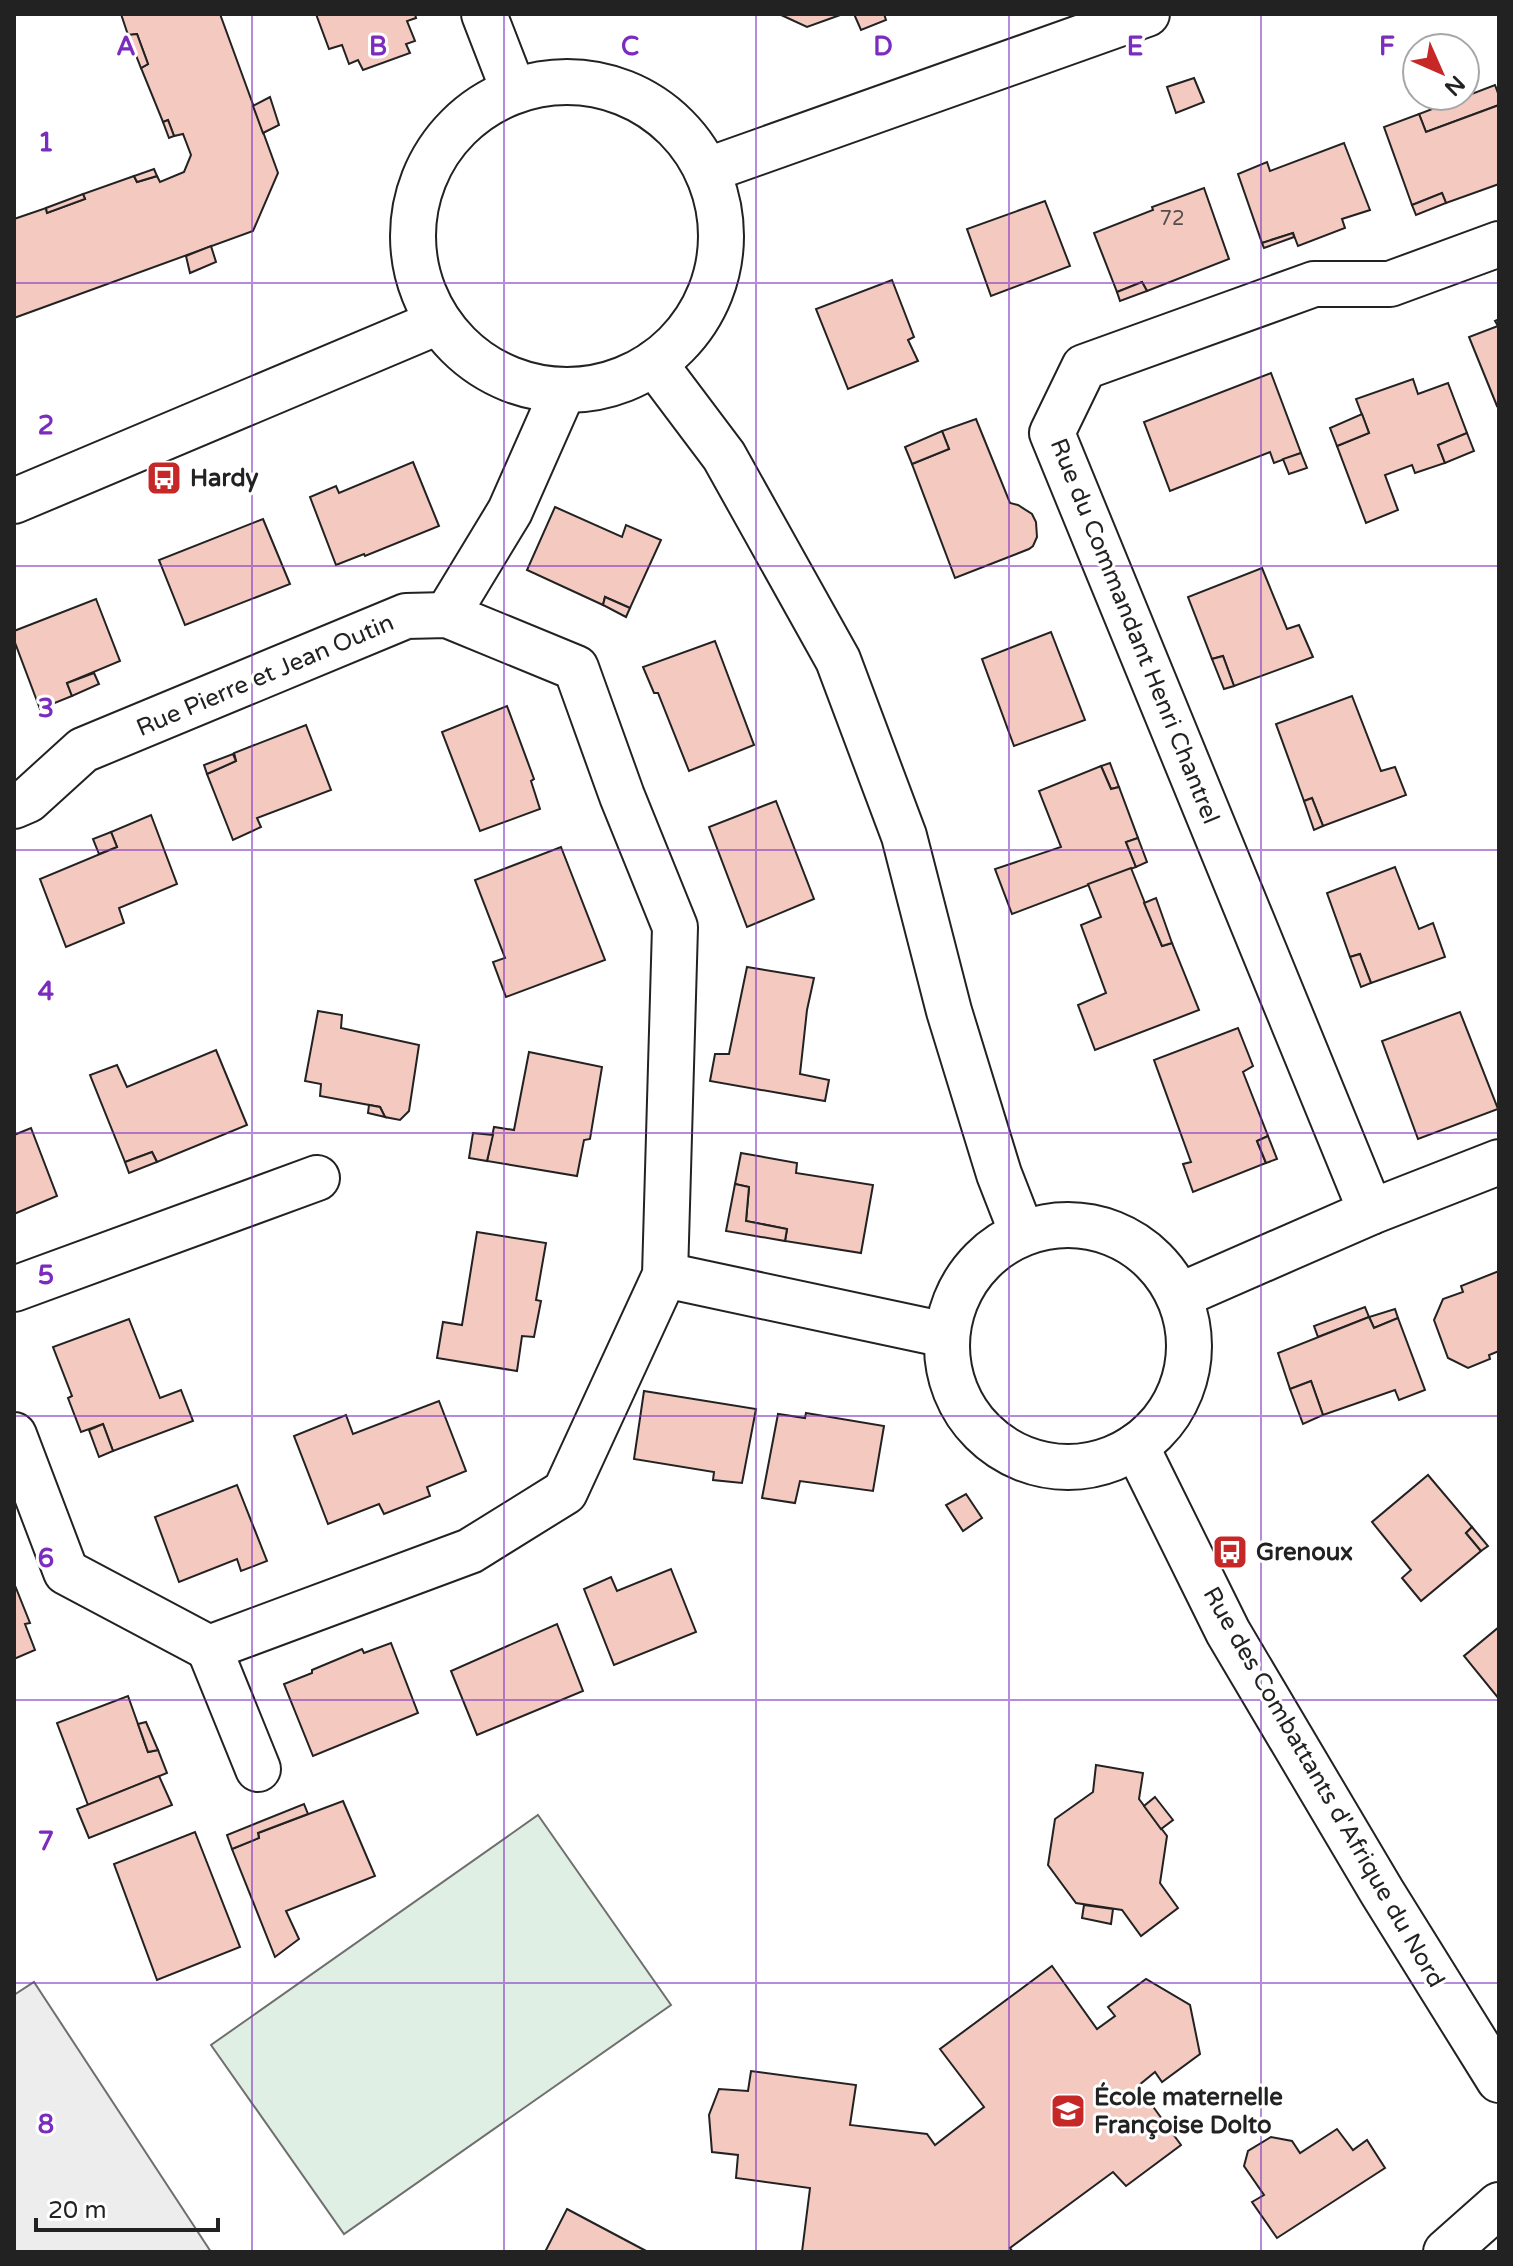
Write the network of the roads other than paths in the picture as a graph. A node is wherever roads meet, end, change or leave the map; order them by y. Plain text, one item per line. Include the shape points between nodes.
1 (484, 14) edge
2 (1147, 14) edge
3 (513, 89) junction
4 (708, 170) junction
5 (1499, 244) edge
6 (436, 323) junction
7 (654, 363) junction
8 (563, 391) junction
9 (14, 501) edge
10 (447, 615) junction
11 (14, 806) edge
12 (1499, 1162) edge
13 (317, 1178) dead end
14 (1371, 1212) junction
15 (1022, 1233) junction
16 (665, 1275) junction
17 (14, 1289) edge
18 (1179, 1296) junction
19 (946, 1335) junction
20 (14, 1435) edge
21 (1136, 1446) junction
22 (209, 1648) junction
23 (258, 1769) dead end
24 (1499, 2080) edge
25 (1499, 2205) edge
26 (1446, 2252) edge

1 - 3 street
2 - 4 street
3 - 4 street via 558,80 604,85 647,102 683,132
3 - 6 street via 467,116 432,157 414,207 413,259
4 - 7 street via 721,212 721,256 709,297 686,335
5 - 14 street, Rue du Commandant Henri Chantrel via 1390,284 1314,284 1084,367 1052,433
6 - 8 street via 486,369 523,385
6 - 9 street
7 - 8 street via 611,384
7 - 15 street via 724,456 838,660 904,836 949,1011
8 - 10 street via 510,511
10 - 11 street, Rue Pierre et Jean Outin via 406,616 83,750 28,800
10 - 16 street, Rue Pierre et Jean Outin via 576,668 675,927
12 - 14 street
13 - 17 street
14 - 18 street
15 - 18 street via 1058,1224 1095,1227 1130,1241 1158,1265
15 - 19 street via 993,1250 970,1274 954,1303
16 - 19 street
16 - 22 street, Rue Pierre et Jean Outin via 565,1492 470,1551
18 - 21 street via 1189,1337 1185,1378 1166,1416
19 - 21 street via 950,1375 964,1410 990,1440 1024,1459 1062,1468 1101,1463
20 - 22 street via 66,1572
21 - 24 street, Rue des Combattants d'Afrique du Nord via 1228,1632
22 - 23 street
25 - 26 street

